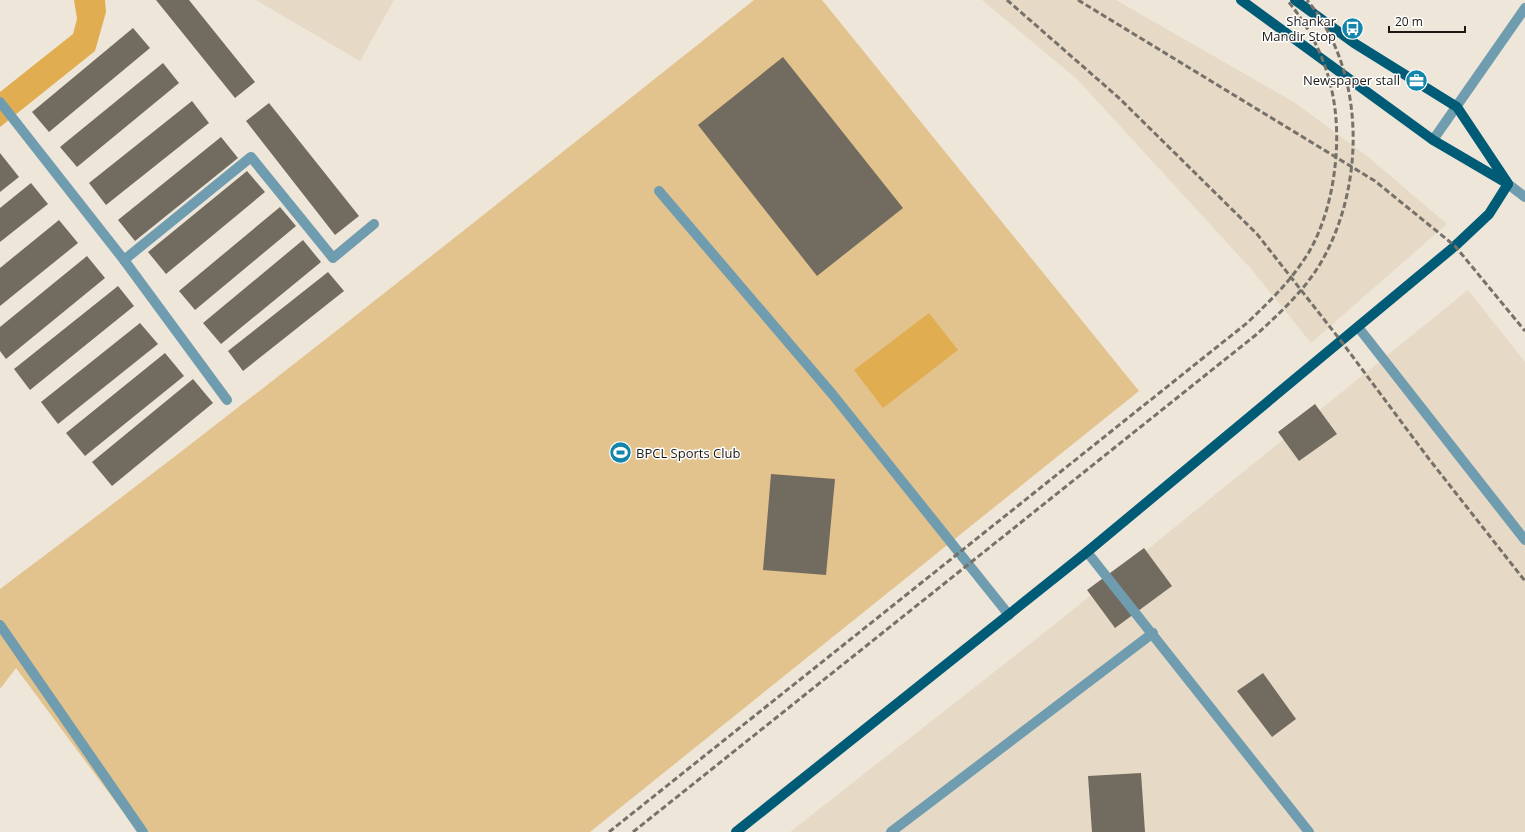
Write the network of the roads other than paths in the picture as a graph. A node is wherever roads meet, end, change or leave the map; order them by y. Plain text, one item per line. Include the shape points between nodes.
1 (1241, 0) edge
2 (1296, 0) edge
3 (1525, 8) edge
4 (0, 102) edge
5 (1457, 107) junction
6 (1433, 140) junction
7 (1508, 184) junction
8 (659, 191) dead end
9 (1525, 198) edge
10 (374, 224) dead end
11 (124, 260) junction
12 (1358, 327) junction
13 (227, 400) dead end
14 (1525, 540) edge
15 (1087, 552) junction
16 (1009, 615) junction
17 (0, 625) edge
18 (1153, 633) junction
19 (143, 832) edge
20 (736, 832) edge
21 (891, 832) edge
22 (1309, 832) edge

1 - 6 main road
2 - 5 main road via 1354,42
3 - 5 street
4 - 11 street
5 - 6 street
5 - 7 main road
6 - 7 main road
7 - 9 street
7 - 12 main road via 1489,214 1455,246
8 - 16 street via 833,395
10 - 11 street via 333,258 251,157
11 - 13 street
12 - 14 street
12 - 15 main road
15 - 16 main road
15 - 18 street
16 - 20 main road
17 - 19 street
18 - 21 street
18 - 22 street

